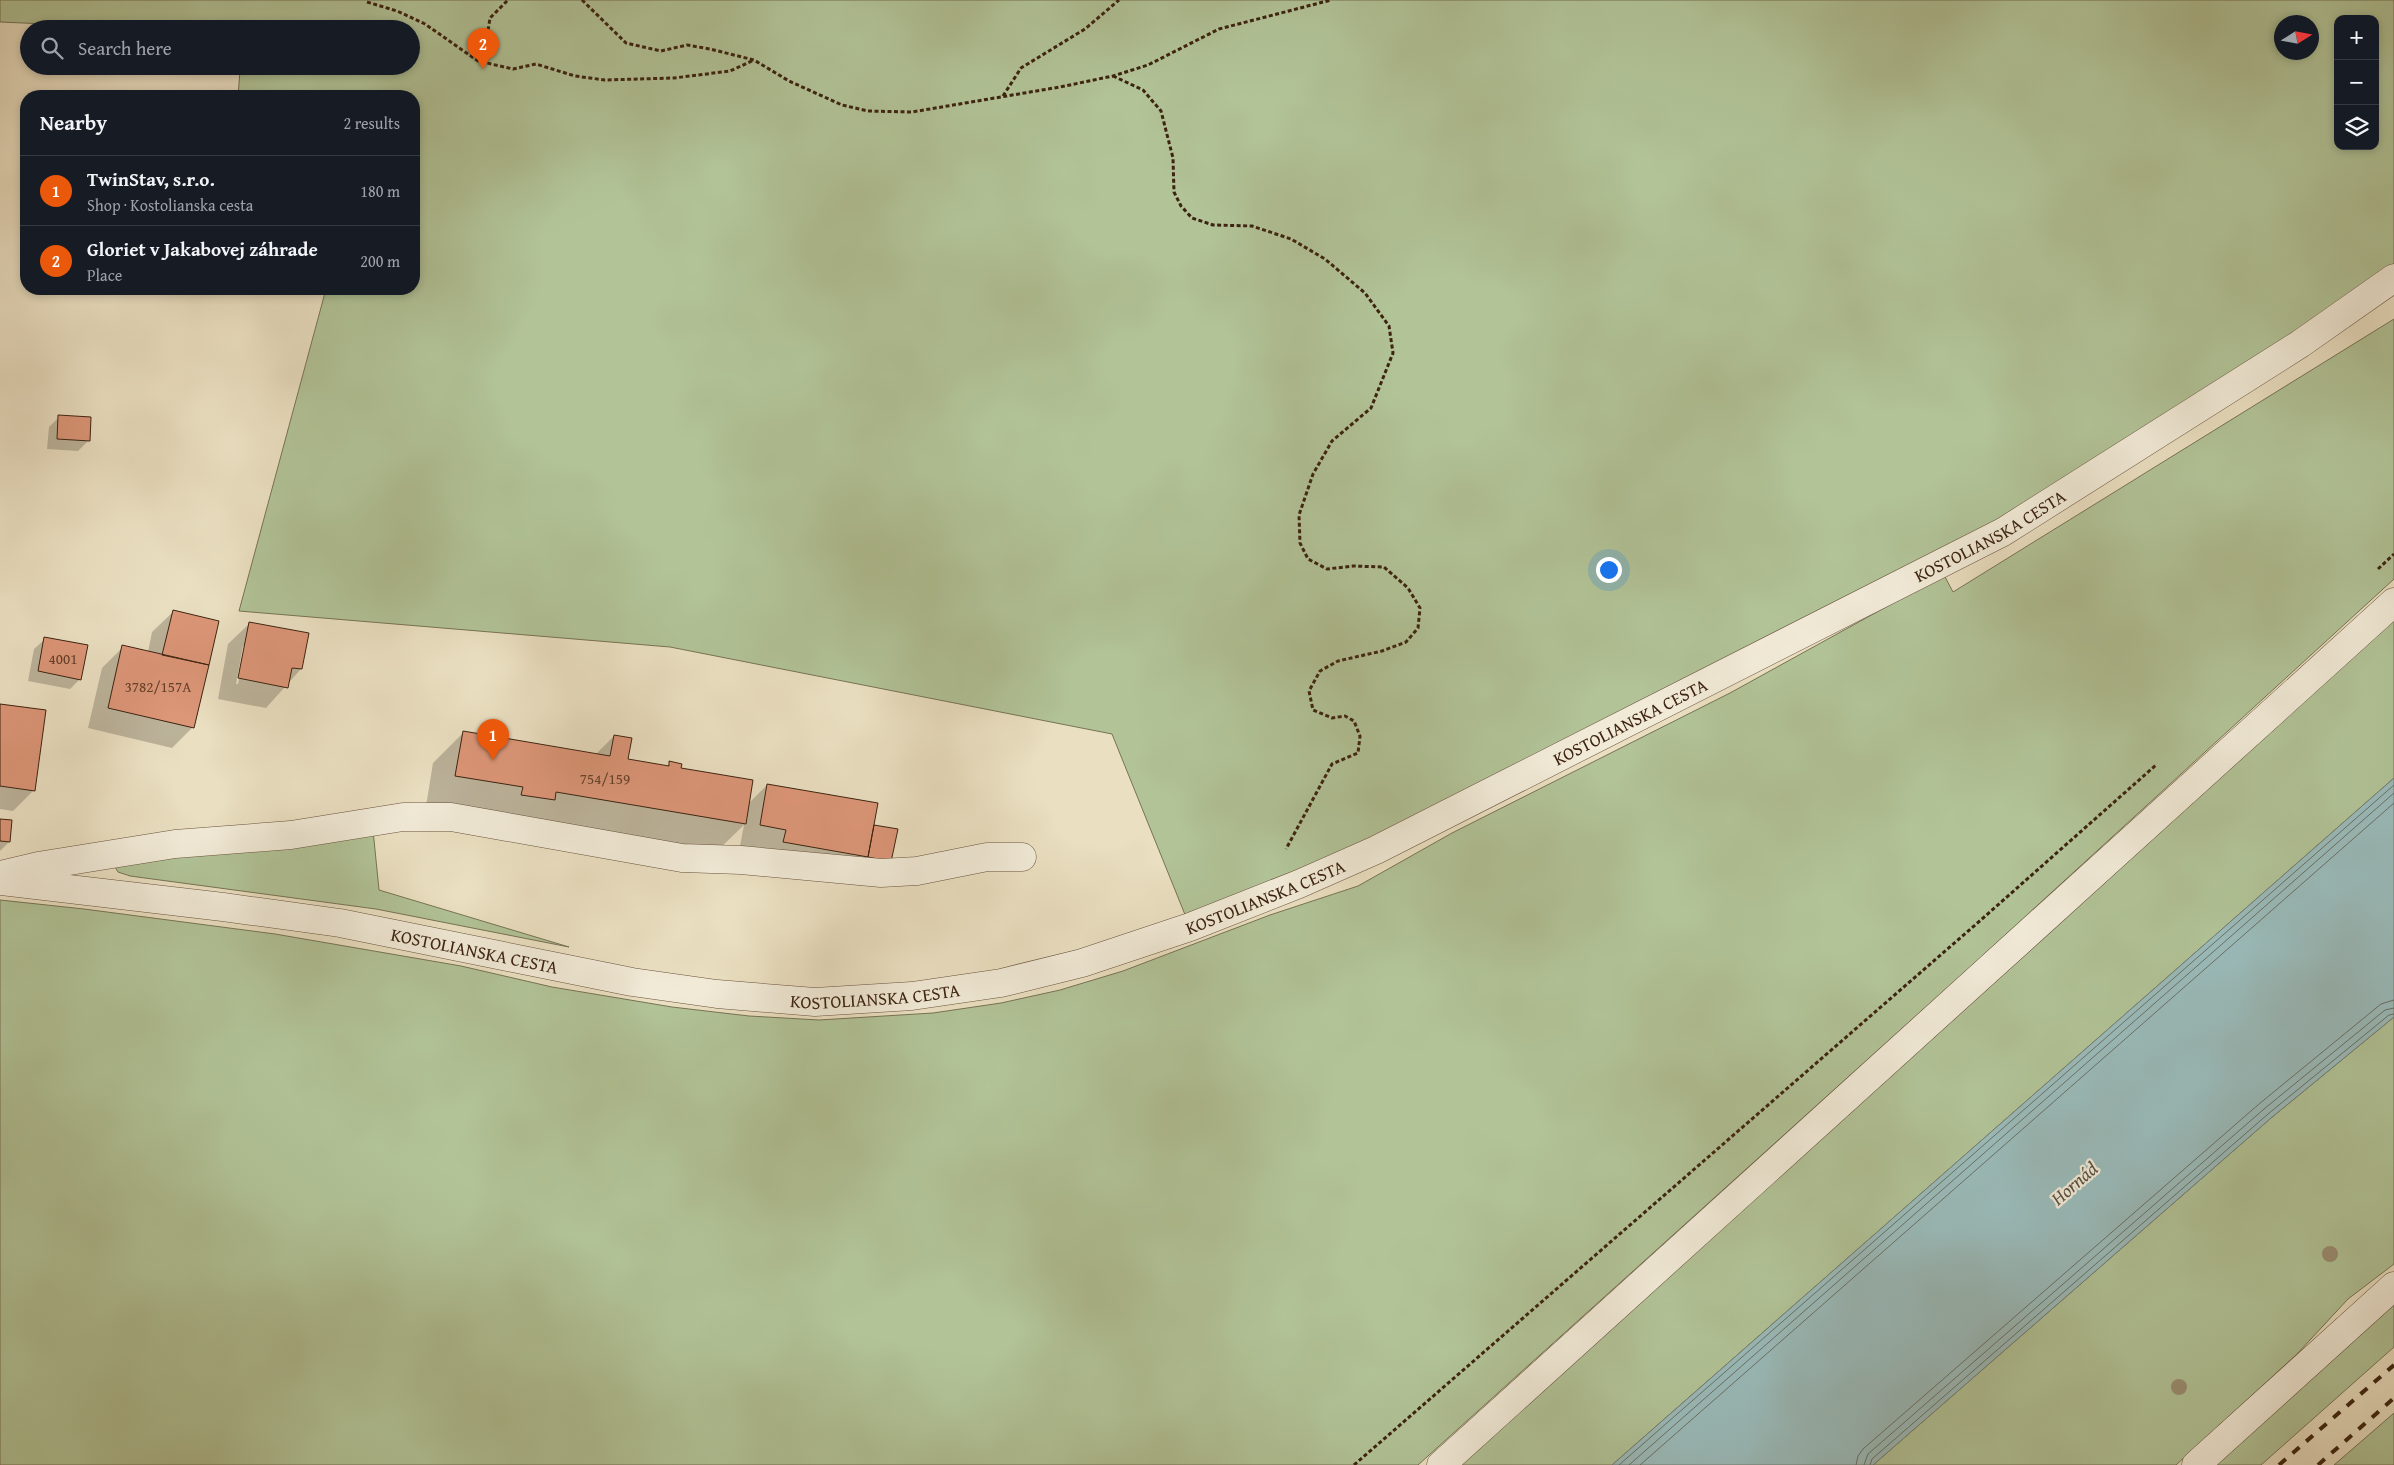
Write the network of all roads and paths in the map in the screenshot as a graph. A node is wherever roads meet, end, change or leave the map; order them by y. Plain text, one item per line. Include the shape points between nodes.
1 (508, 0) edge
2 (582, 0) edge
3 (1119, 0) edge
4 (1330, 0) edge
5 (367, 2) dead end
6 (416, 20) edge
7 (420, 22) edge
8 (754, 60) junction
9 (478, 61) junction
10 (1113, 76) junction
11 (1003, 96) junction
12 (2394, 278) edge
13 (2394, 554) edge
14 (2372, 574) dead end
15 (2394, 602) edge
16 (2159, 763) dead end
17 (1022, 857) dead end
18 (0, 876) edge
19 (0, 882) edge
20 (1299, 884) junction
21 (2394, 1286) edge
22 (1354, 1465) edge
23 (1441, 1465) edge
24 (2196, 1465) edge

1 - 9 path via 490,18
2 - 8 path via 626,43 661,51 687,45
3 - 11 path via 1085,29 1021,68
4 - 10 path via 1219,29 1148,65
5 - 6 path
7 - 9 path
8 - 9 path via 730,71 674,78 605,80 575,76 536,64 513,69
8 - 11 path via 842,105 868,111 912,112
10 - 11 path
10 - 20 path via 1143,90 1161,111 1172,158 1174,192 1192,218 1213,225 1252,226 1300,244 1325,259 1365,293 1388,326 1393,354 1371,408 1332,441 1313,474 1299,516 1300,543 1308,558 1327,568 1384,567 1408,588 1420,608 1418,628 1406,642 1338,661 1320,671 1309,691 1313,710 1332,718 1345,716 1354,721 1360,736 1358,754 1332,764 1286,850
12 - 20 street, KOSTOLIANSKA CESTA via 2300,344 2002,532 1376,850
13 - 14 path
15 - 23 street
16 - 22 path
17 - 18 street via 987,857 917,871 881,873 742,860 682,858 451,817 421,817 291,834 175,844 38,866
19 - 20 street, KOSTOLIANSKA CESTA via 340,923 632,982 717,994 815,1002 912,996 1001,983 1073,966 1190,927
21 - 24 street

